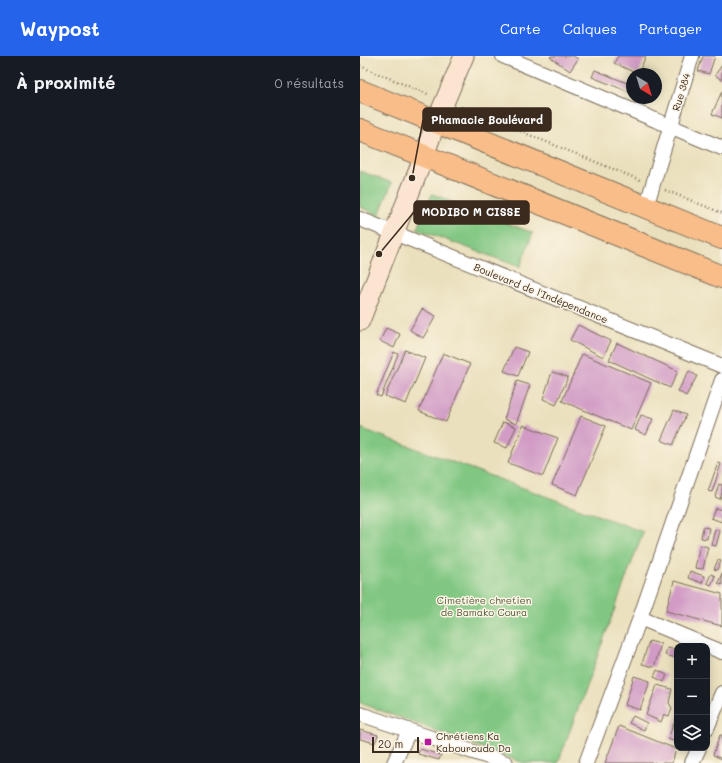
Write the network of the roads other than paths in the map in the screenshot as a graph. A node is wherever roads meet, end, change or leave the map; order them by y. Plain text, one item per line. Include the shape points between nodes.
1 (464, 56) edge
2 (503, 56) edge
3 (692, 56) edge
4 (360, 91) edge
5 (436, 122) junction
6 (671, 127) junction
7 (360, 130) edge
8 (722, 148) edge
9 (424, 156) junction
10 (646, 208) junction
11 (360, 219) edge
12 (394, 233) junction
13 (722, 238) edge
14 (722, 277) edge
15 (360, 321) edge
16 (722, 366) edge
17 (722, 380) edge
18 (640, 618) junction
19 (722, 652) edge
20 (722, 693) edge
21 (360, 714) edge
22 (710, 721) edge
23 (409, 731) junction
24 (698, 751) edge
25 (394, 763) edge
26 (506, 763) edge
27 (586, 763) edge
28 (692, 763) edge

1 - 5 main road
2 - 6 street
3 - 6 street, Rue 384
4 - 5 highway
5 - 9 main road
5 - 10 highway
6 - 8 street
6 - 10 street, Rue 384
7 - 9 highway
9 - 12 main road
9 - 14 highway
10 - 13 highway
11 - 12 street, Boulevard de l'Indépendance
12 - 15 main road
12 - 16 street, Boulevard de l'Indépendance
17 - 18 street
18 - 19 street
18 - 27 street
20 - 22 street
21 - 23 street
23 - 25 street
23 - 26 street
24 - 28 street

